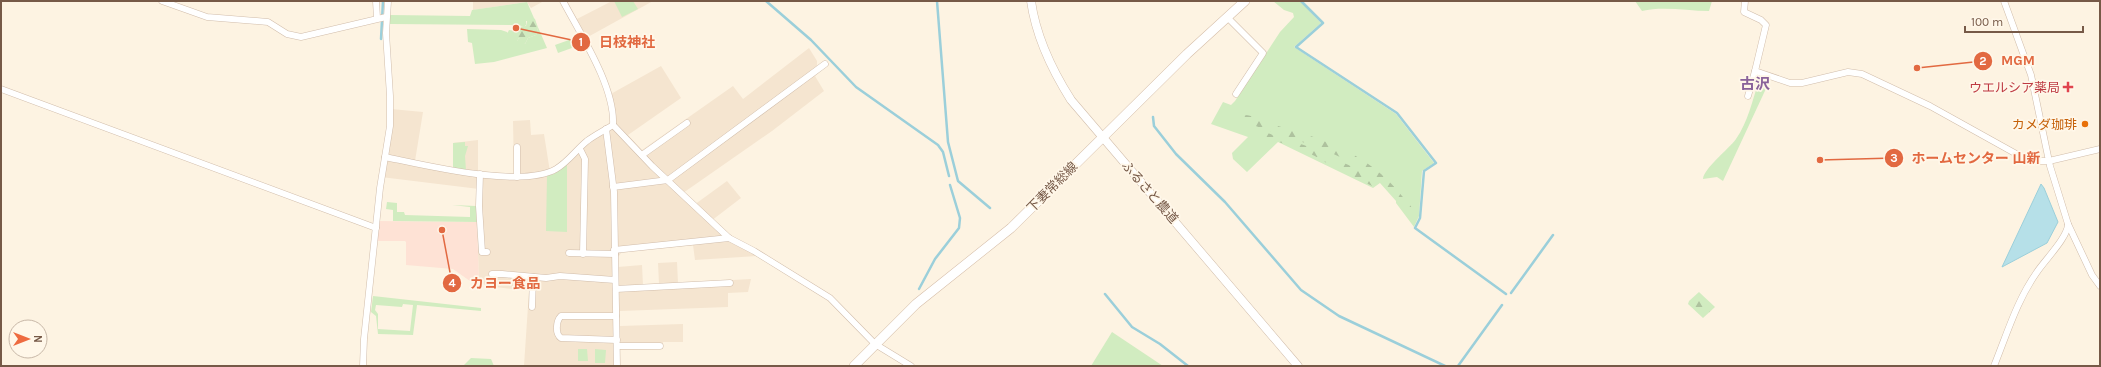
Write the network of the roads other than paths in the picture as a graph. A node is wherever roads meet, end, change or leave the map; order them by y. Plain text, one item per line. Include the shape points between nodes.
1 (162, 1) edge
2 (376, 1) edge
3 (388, 1) edge
4 (563, 1) edge
5 (1031, 1) edge
6 (1245, 1) edge
7 (1745, 1) edge
8 (2004, 1) edge
9 (381, 17) junction
10 (1227, 17) junction
11 (825, 64) dead end
12 (1755, 71) junction
13 (1, 89) edge
14 (1236, 94) dead end
15 (1748, 96) dead end
16 (686, 123) dead end
17 (613, 125) junction
18 (606, 130) junction
19 (1102, 138) junction
20 (517, 148) dead end
21 (580, 149) junction
22 (2100, 149) edge
23 (642, 155) junction
24 (385, 158) junction
25 (2049, 161) junction
26 (480, 174) junction
27 (517, 177) junction
28 (668, 180) junction
29 (613, 187) junction
30 (2068, 224) junction
31 (376, 228) junction
32 (729, 238) junction
33 (487, 252) dead end
34 (615, 252) junction
35 (569, 253) dead end
36 (583, 254) junction
37 (492, 274) dead end
38 (533, 277) junction
39 (615, 280) junction
40 (730, 283) dead end
41 (2100, 286) edge
42 (616, 289) junction
43 (532, 307) dead end
44 (616, 316) junction
45 (617, 343) junction
46 (875, 344) junction
47 (660, 346) dead end
48 (363, 366) edge
49 (617, 366) edge
50 (854, 366) edge
51 (911, 366) edge
52 (1298, 366) edge
53 (1994, 366) edge

1 - 9 street via 207,17 268,22 287,34 297,36
2 - 9 street
3 - 9 street
4 - 17 street via 604,80 613,107
5 - 19 street, ふるさと農道 via 1041,42 1056,75 1071,100
6 - 10 main road, 下妻常総線
7 - 12 street via 1744,12 1766,25
8 - 25 street via 2031,75
9 - 24 street via 391,106
10 - 14 street via 1263,53
10 - 19 main road, 下妻常総線
11 - 28 street
12 - 15 street
12 - 25 street via 1790,83 1802,83 1848,72 1862,74 1930,106 2024,160
13 - 31 street
16 - 23 street
17 - 18 street
17 - 23 street
18 - 21 street via 586,141
18 - 29 street
19 - 46 main road, 下妻常総線 via 997,240 936,287
19 - 52 street, ふるさと農道
20 - 27 street
21 - 27 street via 555,170
21 - 36 street via 585,159
22 - 25 street
23 - 28 street
24 - 26 street
24 - 31 street
25 - 30 street
26 - 27 street
26 - 33 street via 482,252
28 - 29 street
28 - 32 street
29 - 34 street
30 - 41 street via 2092,275
30 - 53 street via 2056,247 2022,297
31 - 48 street
32 - 34 street
32 - 46 street via 830,298
34 - 36 street
34 - 39 street
35 - 36 street
37 - 38 street
38 - 39 street
38 - 43 street
39 - 42 street
40 - 42 street
42 - 44 street
44 - 45 street
44 - 45 street via 561,316 558,320 557,333 561,338
45 - 47 street
45 - 49 street
46 - 50 main road, 下妻常総線
46 - 51 street

